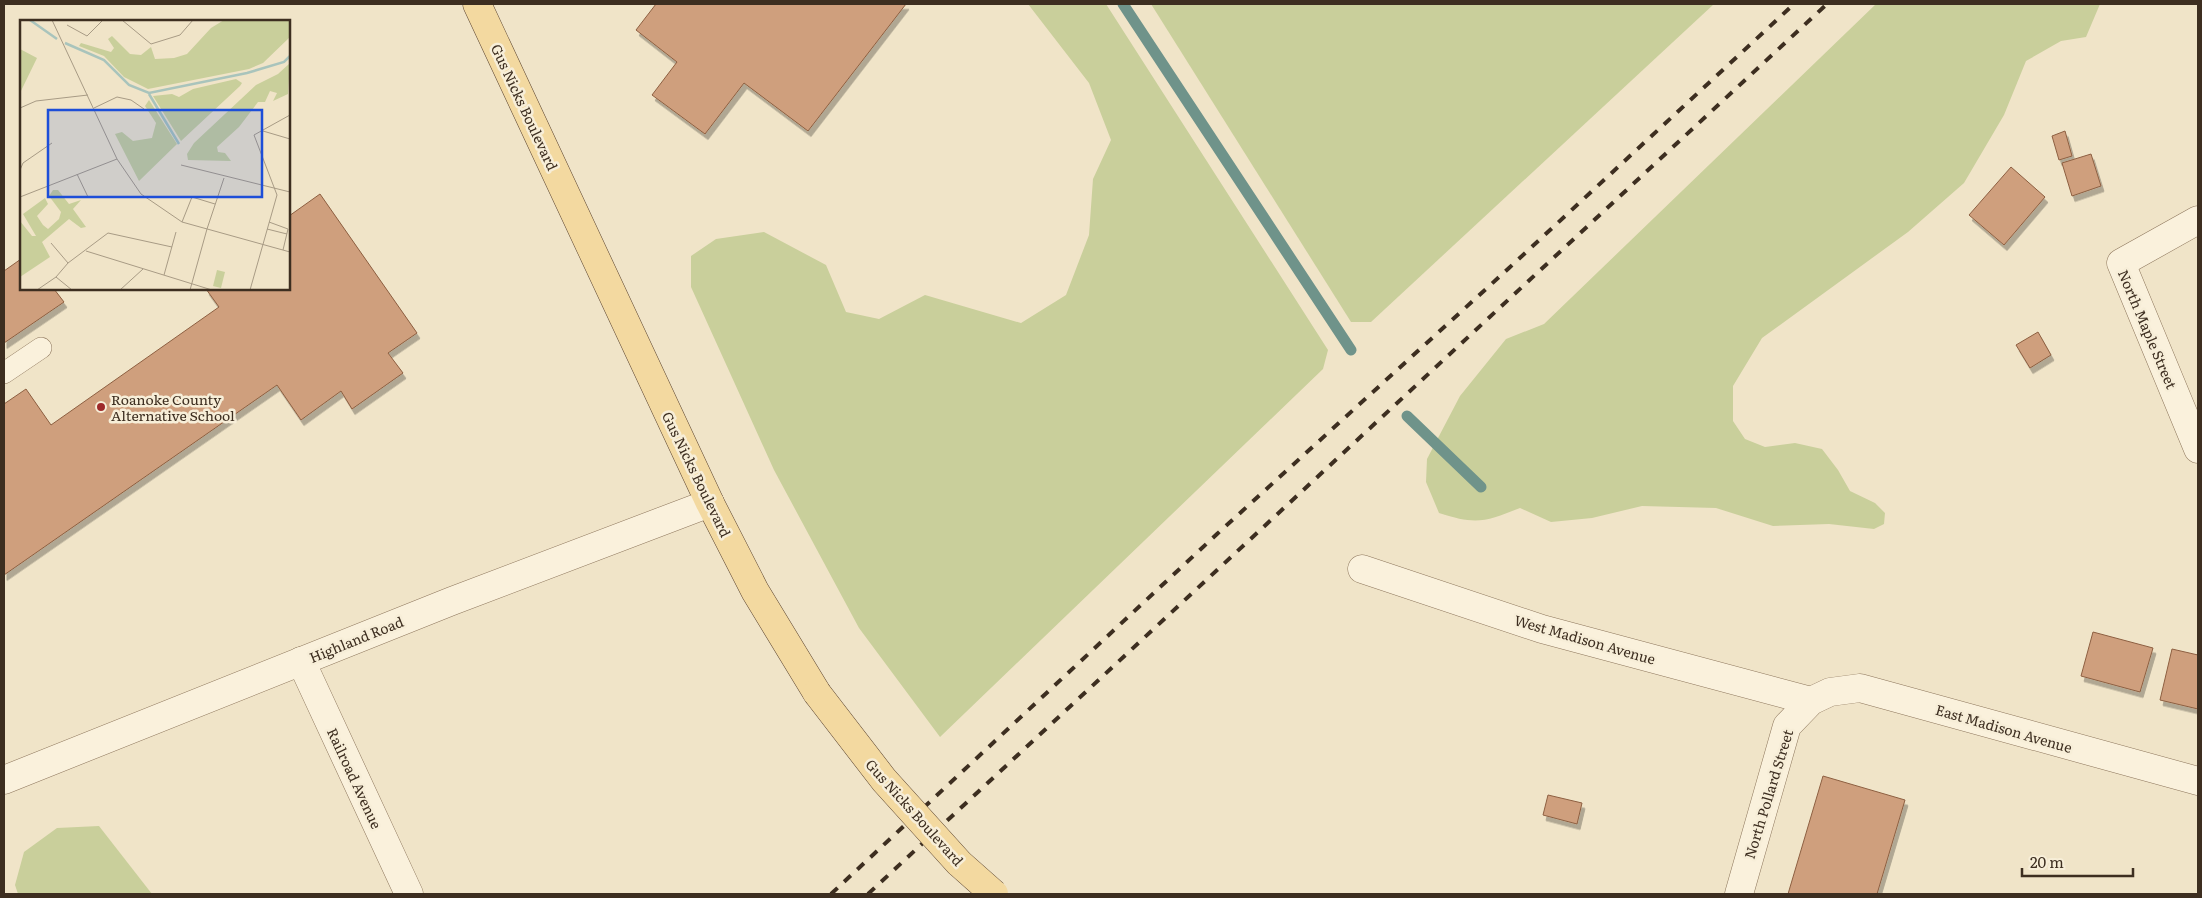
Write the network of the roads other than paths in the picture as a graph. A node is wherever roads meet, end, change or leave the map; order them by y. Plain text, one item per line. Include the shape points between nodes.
1 (477, 4) edge
2 (2198, 220) edge
3 (41, 348) dead end
4 (4, 373) edge
5 (2198, 449) edge
6 (710, 503) junction
7 (1362, 569) dead end
8 (301, 661) junction
9 (1811, 701) junction
10 (4, 780) edge
11 (2198, 782) edge
12 (409, 894) edge
13 (994, 894) edge
14 (1739, 894) edge

1 - 6 main road, Gus Nicks Boulevard
2 - 5 street, North Maple Street via 2121,263
3 - 4 lane
6 - 8 street, Highland Road
6 - 13 main road, Gus Nicks Boulevard, bridge via 755,592 817,693 884,780 960,863
7 - 9 street, West Madison Avenue via 1542,629
8 - 10 street, Highland Road
8 - 12 street, Railroad Avenue
9 - 11 street, East Madison Avenue via 1830,692 1860,688
9 - 14 street, North Pollard Street via 1787,726

